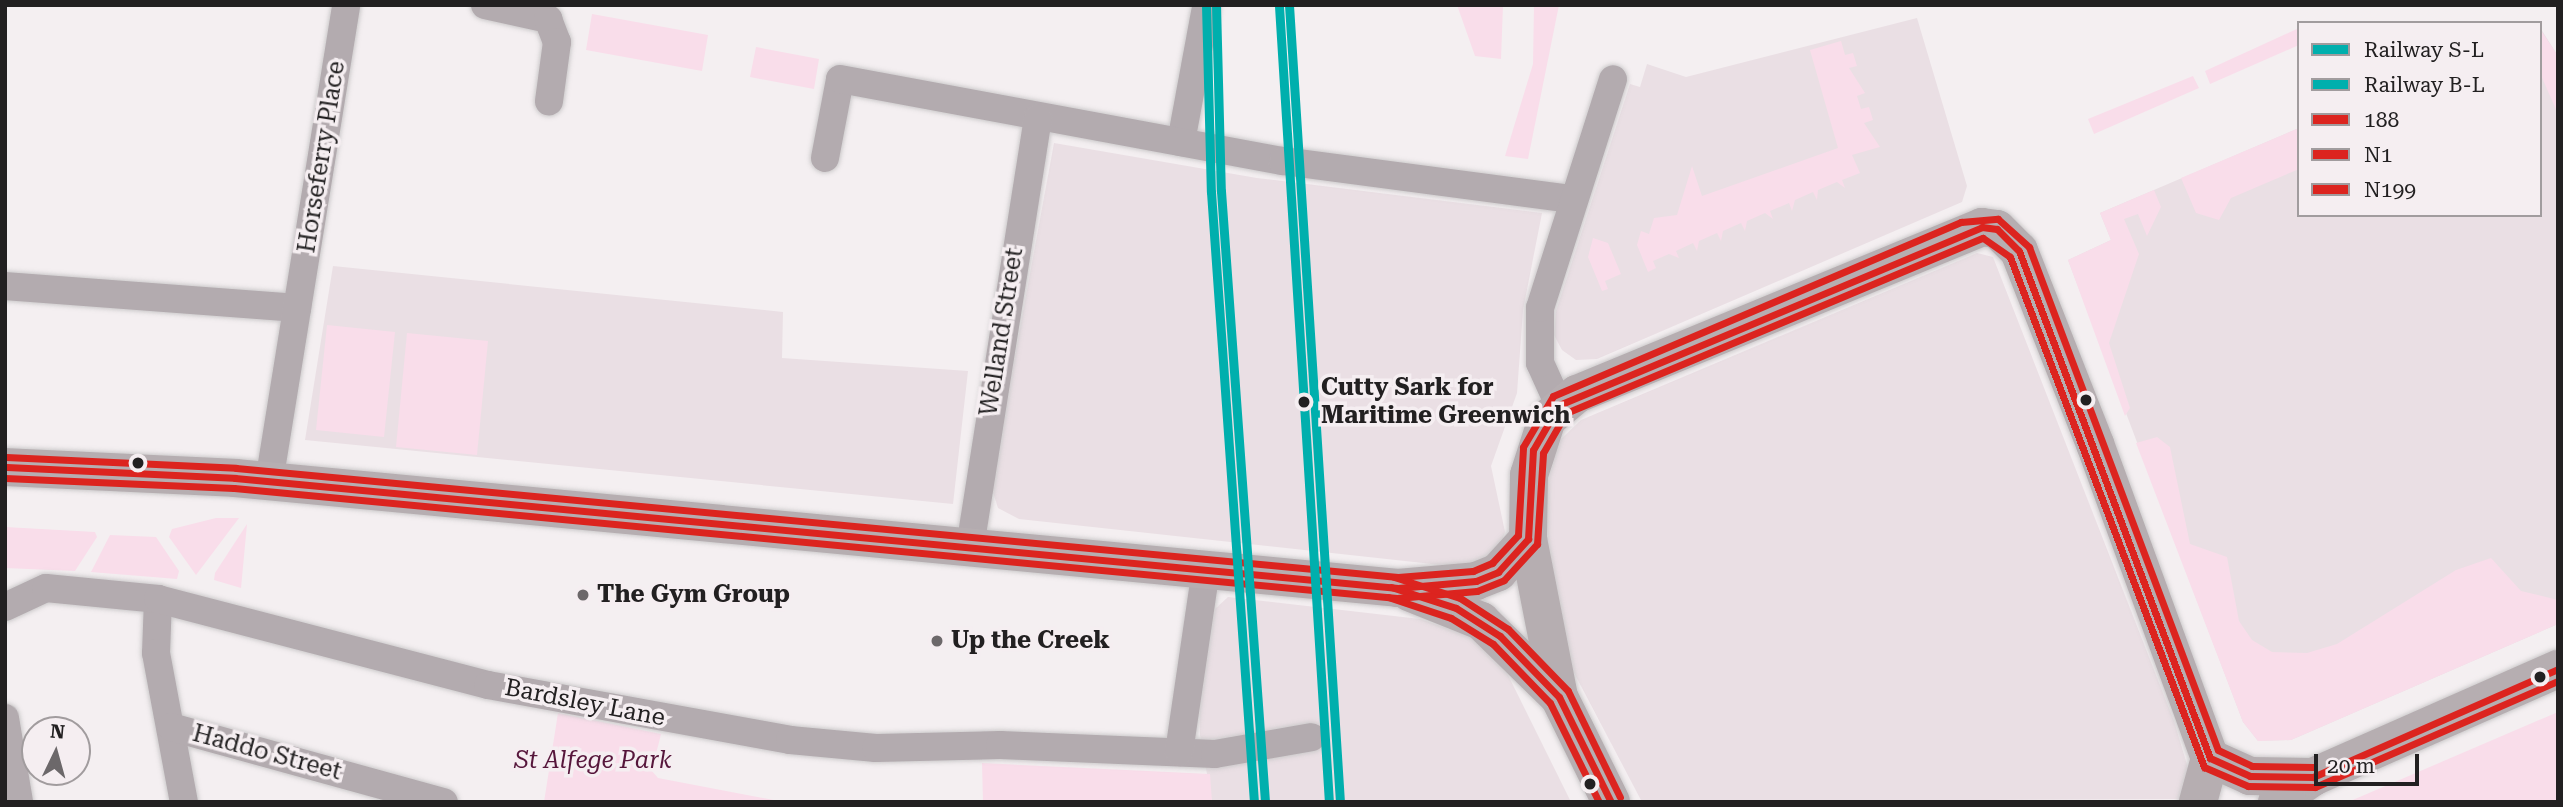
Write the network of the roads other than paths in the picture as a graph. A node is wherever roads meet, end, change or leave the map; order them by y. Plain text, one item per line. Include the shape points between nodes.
1 (346, 5) edge
2 (485, 5) edge
3 (1206, 7) edge
4 (1613, 79) dead end
5 (549, 101) dead end
6 (1038, 118) junction
7 (1181, 142) junction
8 (825, 158) dead end
9 (1572, 199) junction
10 (5, 286) edge
11 (297, 308) junction
12 (1559, 405) junction
13 (5, 467) edge
14 (269, 481) junction
15 (1528, 539) junction
16 (970, 547) junction
17 (1206, 569) junction
18 (1398, 588) junction
19 (158, 599) junction
20 (5, 607) edge
21 (2558, 669) edge
22 (1559, 697) junction
23 (5, 718) edge
24 (171, 727) junction
25 (1312, 737) dead end
26 (1168, 752) junction
27 (2210, 758) junction
28 (2314, 777) junction
29 (13, 790) edge
30 (184, 802) edge
31 (444, 802) edge
32 (1611, 802) edge
33 (2198, 802) edge
34 (2277, 802) edge

1 - 11 street, Horseferry Place
2 - 5 street via 548,19 557,42
3 - 7 street
4 - 9 street
6 - 7 street
6 - 8 street via 840,79
6 - 16 street, Welland Street
7 - 9 street
9 - 12 street via 1540,308 1540,363
10 - 11 street
11 - 14 street, Horseferry Place
12 - 15 main road via 1534,450
12 - 27 main road via 1965,232 1997,229 2019,251
13 - 14 main road
14 - 16 main road
15 - 18 main road via 1498,572 1476,581
15 - 22 main road
16 - 17 main road
17 - 18 main road
17 - 26 street
18 - 22 main road via 1480,621
19 - 20 street, Bardsley Lane via 46,588
19 - 24 street, Haddo Street via 156,653
19 - 26 street, Bardsley Lane via 488,685 790,740 876,748
21 - 28 main road
22 - 32 main road
23 - 29 street
24 - 30 street, Haddo Street
24 - 31 street, Haddo Street
25 - 26 street, Bardsley Lane via 1215,754
27 - 28 main road via 2250,776
27 - 33 main road
28 - 34 main road

